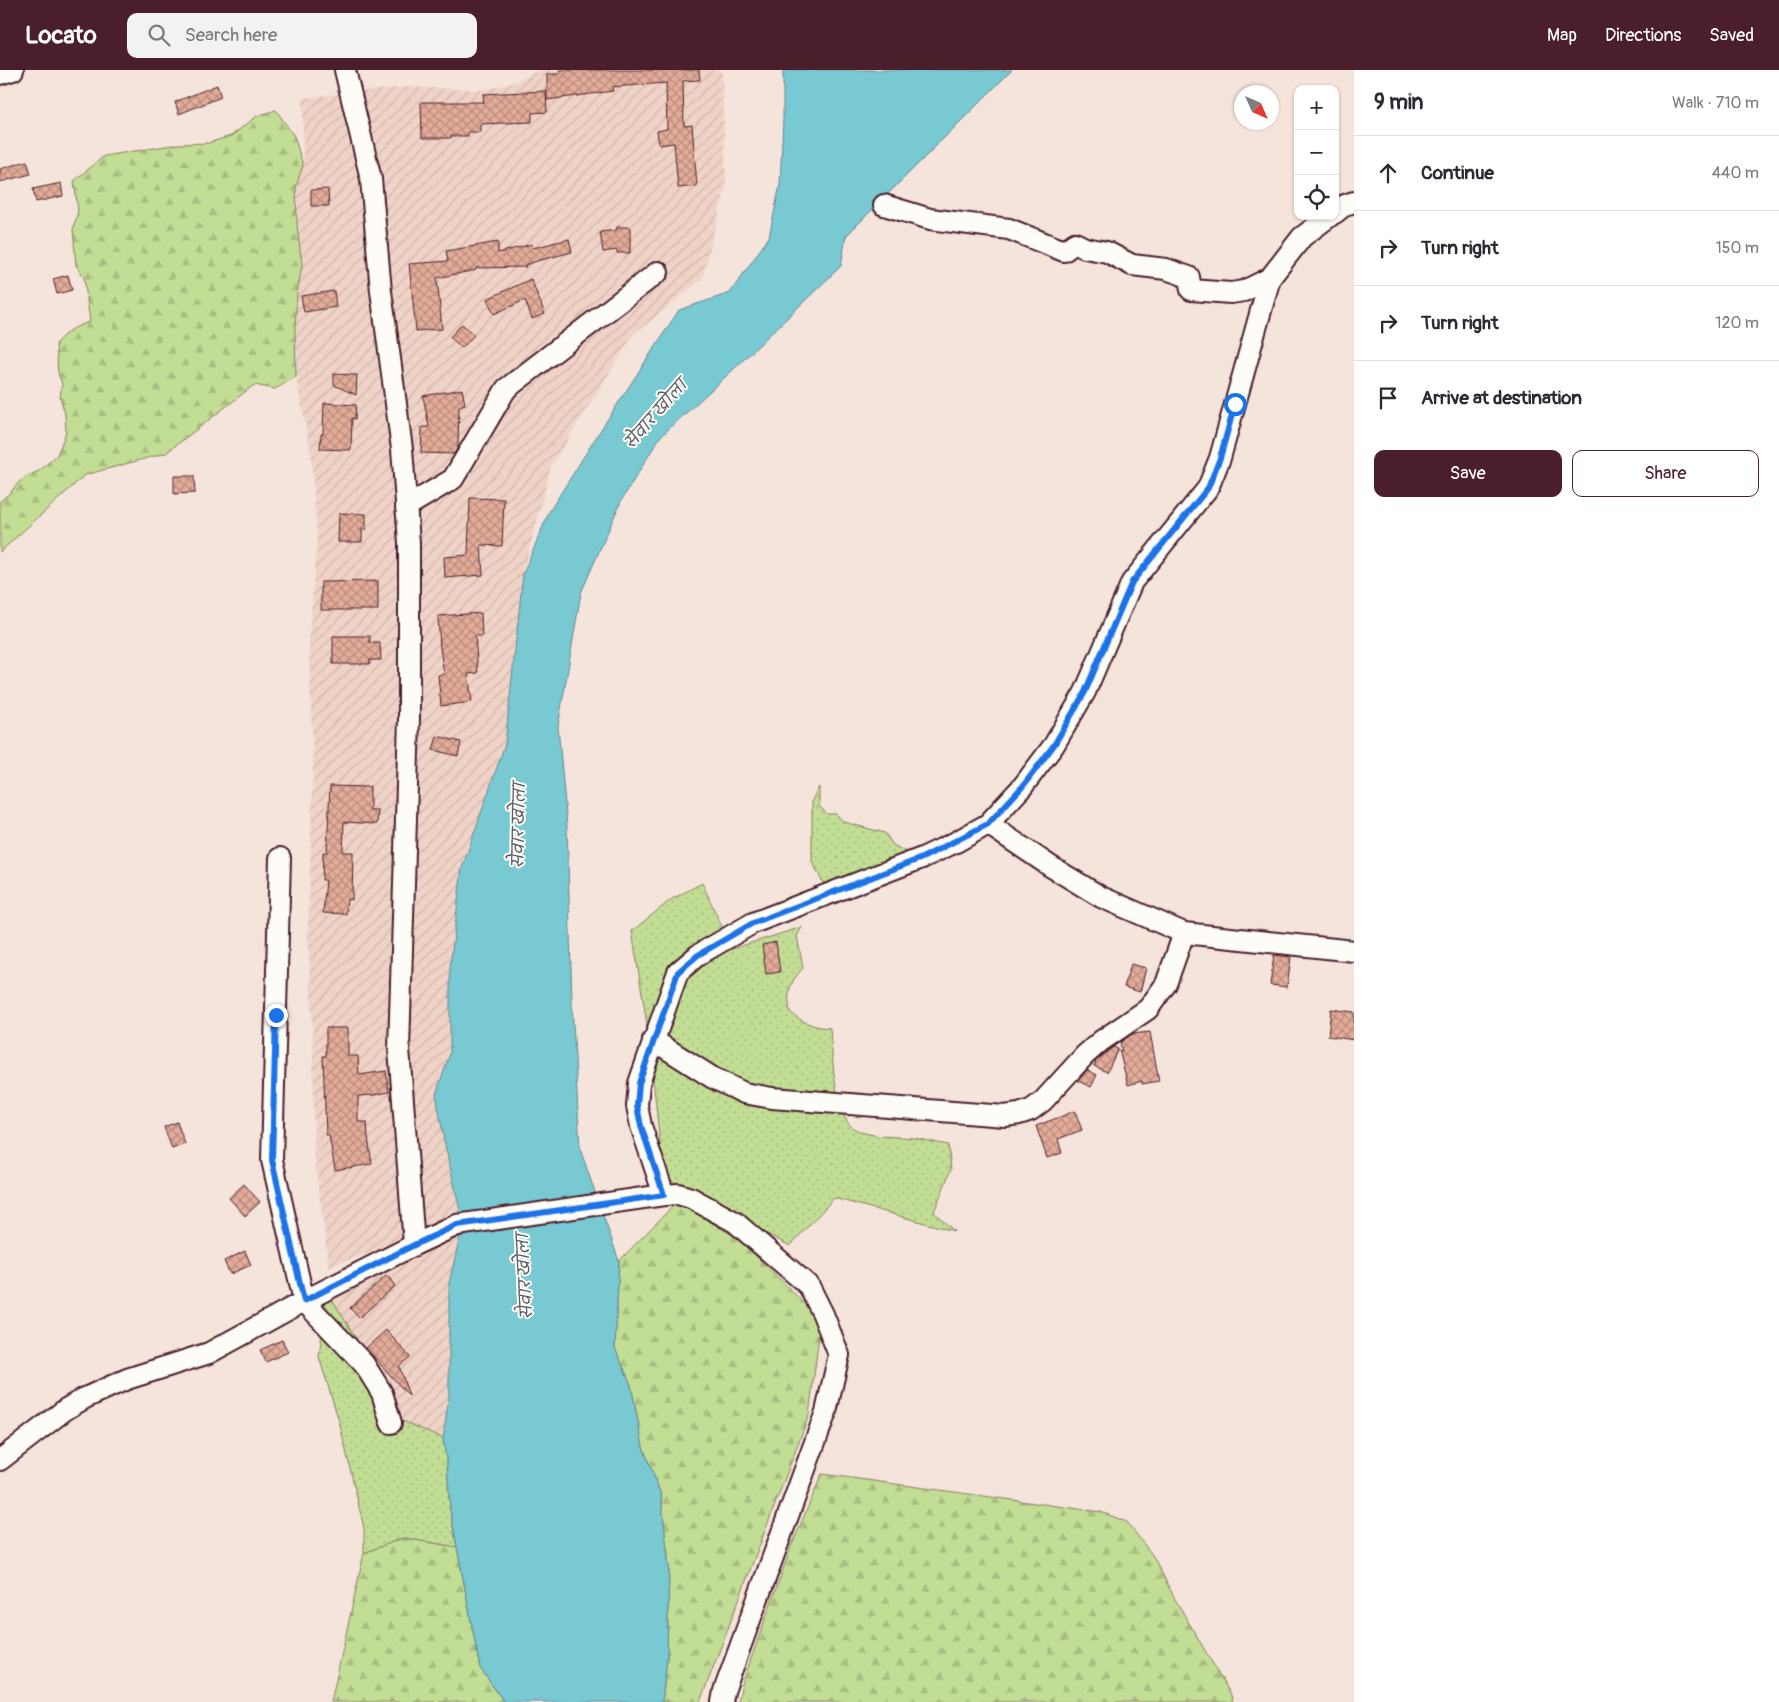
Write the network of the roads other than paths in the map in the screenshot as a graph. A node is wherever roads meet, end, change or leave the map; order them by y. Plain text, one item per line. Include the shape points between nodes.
1 (13, 70) edge
2 (345, 70) edge
3 (0, 74) edge
4 (1354, 202) edge
5 (884, 205) dead end
6 (1339, 209) edge
7 (1325, 220) edge
8 (658, 272) dead end
9 (1270, 278) junction
10 (406, 507) junction
11 (988, 824) junction
12 (280, 858) dead end
13 (1184, 933) junction
14 (1354, 951) edge
15 (653, 1040) junction
16 (664, 1195) junction
17 (414, 1245) junction
18 (304, 1301) junction
19 (391, 1423) dead end
20 (0, 1460) edge
21 (722, 1702) edge

1 - 3 street
2 - 10 street via 371,179
4 - 6 street
5 - 9 street via 930,218 1009,230 1064,251 1075,243 1107,252 1132,265 1166,268 1189,277 1191,290 1231,293 1244,291
7 - 9 street via 1302,237
8 - 10 street via 506,389 453,479
9 - 11 street via 1220,458 1208,488 1132,582 1085,692 1054,745
10 - 17 street via 409,719 399,1049
11 - 13 street via 1101,897
11 - 15 street via 922,858 753,923 698,955 678,972
12 - 18 street via 272,1160
13 - 14 street
13 - 15 street via 1166,984 1148,1009 1101,1041 1043,1101 1019,1114 1005,1116 772,1098 744,1092 713,1078
15 - 16 street via 639,1083 637,1106
16 - 17 street via 457,1225
16 - 21 street via 678,1194 691,1198 734,1222 809,1286 839,1354 826,1412
17 - 18 street
18 - 19 street via 364,1364 382,1393
18 - 20 street via 209,1353 127,1379 85,1398

